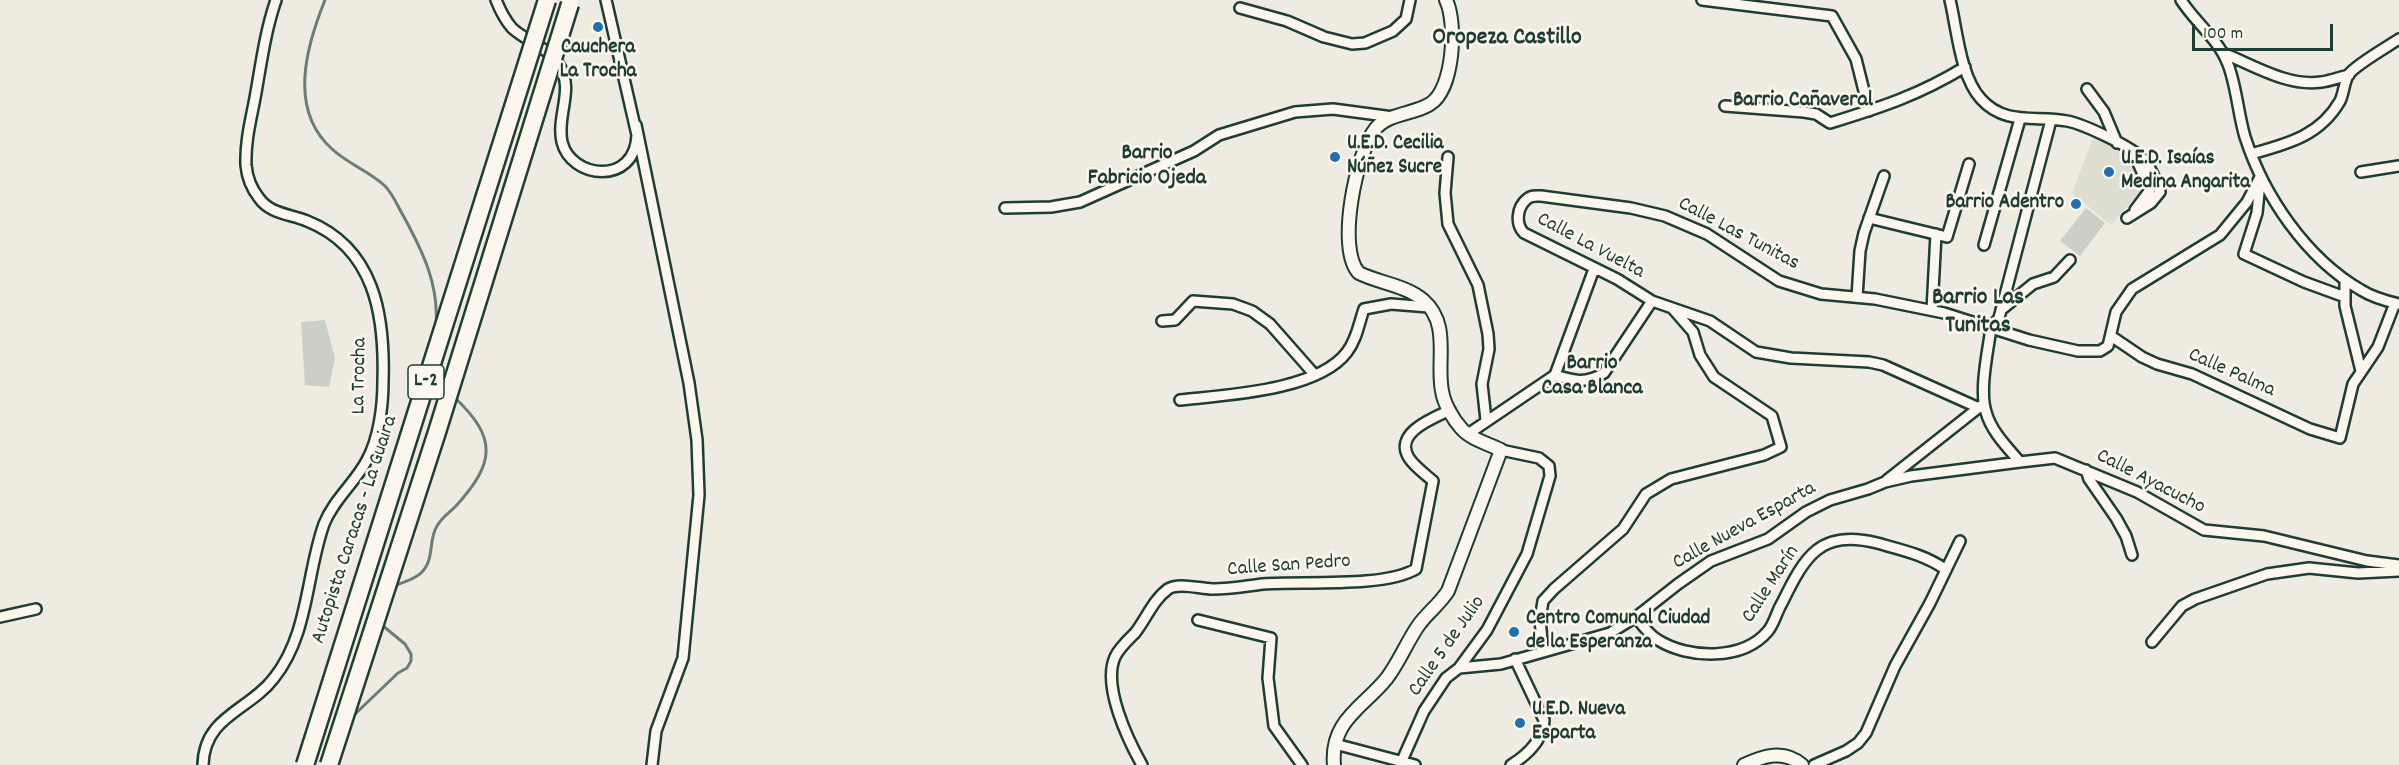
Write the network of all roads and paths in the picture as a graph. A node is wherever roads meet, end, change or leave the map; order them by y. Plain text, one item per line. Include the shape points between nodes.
1 (276, 0) edge
2 (496, 0) edge
3 (547, 0) edge
4 (606, 0) edge
5 (1410, 0) edge
6 (1446, 0) edge
7 (1702, 0) edge
8 (1950, 0) edge
9 (2181, 0) edge
10 (570, 4) dead end
11 (1240, 8) dead end
12 (2399, 39) edge
13 (2223, 53) junction
14 (1965, 67) junction
15 (2349, 75) junction
16 (2087, 89) dead end
17 (1725, 106) dead end
18 (1869, 111) junction
19 (1395, 117) junction
20 (2020, 119) junction
21 (2051, 120) junction
22 (636, 125) junction
23 (2126, 147) junction
24 (2251, 154) junction
25 (1448, 157) dead end
26 (1969, 165) dead end
27 (2399, 166) edge
28 (2361, 172) dead end
29 (1884, 177) dead end
30 (2260, 177) junction
31 (1005, 208) dead end
32 (1869, 218) junction
33 (1517, 221) joint
34 (1936, 234) junction
35 (1984, 245) dead end
36 (2070, 260) dead end
37 (1594, 269) junction
38 (2345, 280) junction
39 (1857, 297) junction
40 (2345, 297) junction
41 (1652, 301) junction
42 (2397, 304) edge
43 (1429, 307) junction
44 (1673, 309) junction
45 (1932, 310) junction
46 (2001, 310) junction
47 (1162, 321) dead end
48 (1991, 328) junction
49 (2111, 336) junction
50 (2361, 371) junction
51 (1314, 374) junction
52 (1555, 375) junction
53 (1180, 400) dead end
54 (1982, 406) junction
55 (1450, 410) junction
56 (1486, 420) junction
57 (1468, 434) junction
58 (1501, 450) junction
59 (2020, 462) junction
60 (2086, 470) junction
61 (1885, 482) junction
62 (1960, 541) dead end
63 (2132, 555) dead end
64 (2399, 565) edge
65 (1945, 569) junction
66 (2399, 571) edge
67 (36, 609) dead end
68 (0, 617) edge
69 (1636, 617) junction
70 (1198, 621) dead end
71 (2152, 642) dead end
72 (1543, 650) junction
73 (1515, 659) junction
74 (1459, 668) junction
75 (1335, 744) junction
76 (1401, 764) edge
77 (203, 765) edge
78 (305, 765) edge
79 (329, 765) edge
80 (652, 765) edge
81 (1142, 765) edge
82 (1302, 765) edge
83 (1334, 765) edge
84 (1414, 765) edge
85 (1510, 765) edge
86 (1744, 765) edge
87 (1802, 765) edge
88 (1814, 765) edge

1 - 77 street, La Trocha via 247,142 248,179 267,207 332,234 370,280 378,306 382,396 370,453 325,523 299,628 288,656 264,690 218,724 206,744
2 - 22 street via 511,27 545,49 560,65 566,86 561,141 572,158 602,172 621,167 634,151
3 - 78 highway, Autopista Caracas - La Guaira / L-2, bridge
4 - 22 street
5 - 11 street via 1406,19 1393,31 1352,44
6 - 19 street via 1452,17 1452,36 1444,86 1434,102
7 - 18 street via 1832,16 1856,59
8 - 14 street
9 - 13 street
10 - 79 highway, L-2, bridge
12 - 15 street
13 - 15 street via 2298,81 2322,82
13 - 24 street
14 - 18 street via 1931,87
14 - 20 street via 1981,99 2005,116
15 - 24 street via 2341,99 2316,130 2294,142
16 - 23 street
17 - 18 street via 1804,112 1830,123
19 - 31 street via 1333,109 1295,112 1219,135 1194,151 1080,202
19 - 43 street via 1378,125 1360,157 1351,212 1351,258 1359,273 1413,294
20 - 21 street
20 - 35 street
21 - 23 street via 2066,121
21 - 46 street
22 - 80 street via 689,383 699,495 683,658 656,731
23 - 23 street via 2143,159 2160,192 2151,203 2127,218 2150,190
24 - 30 street
25 - 56 street via 1444,193 1448,224 1478,285 1488,334 1482,384
26 - 34 street via 1947,237
27 - 28 street
29 - 32 street
30 - 38 street via 2306,244
30 - 40 street via 2257,213 2244,254
30 - 49 street via 2247,202 2220,235 2133,289 2116,312
32 - 34 street
32 - 39 street via 1860,251
33 - 37 street, Calle La Vuelta via 1524,233
33 - 39 street, Calle Las Tunitas via 1525,200 1531,196 1650,212 1694,227 1779,281 1821,294
34 - 45 street
36 - 46 street via 2054,277 2033,284
37 - 41 street, Calle La Vuelta
37 - 52 street
38 - 40 street
38 - 42 street
39 - 45 street, Calle Las Tunitas
40 - 50 street
41 - 44 street, Calle La Vuelta
41 - 52 street via 1604,374 1584,382
42 - 50 street via 2378,347
43 - 51 street via 1391,304 1364,309 1348,351
43 - 55 street via 1440,330 1442,390
44 - 54 street, Calle La Vuelta via 1710,321 1756,352 1883,365
44 - 72 street via 1693,332 1700,355 1714,377 1772,416 1781,447 1671,479 1646,494 1623,529 1547,595 1540,609
45 - 48 street, Calle Las Tunitas
46 - 48 street
47 - 51 street via 1175,320 1193,301 1245,308 1270,324
48 - 49 street, Calle Las Tunitas via 2078,351 2100,351 2108,346
48 - 54 street
49 - 50 street, Calle Palma via 2150,360 2192,374 2310,429 2340,438 2353,384
51 - 53 street via 1268,390
52 - 56 street
54 - 59 street
54 - 61 street
55 - 57 street
55 - 81 street, Calle San Pedro via 1416,428 1406,443 1410,459 1433,481 1416,569 1371,580 1226,589 1176,586 1167,590 1115,657 1111,679 1119,714
56 - 57 street
57 - 58 street
58 - 74 street, Calle 5 de Julio via 1539,458 1549,466 1550,476 1527,554 1487,630
58 - 75 street via 1448,591 1419,625 1386,679 1354,710
59 - 60 street, Calle Ayacucho via 2055,459
59 - 61 street, Calle Ayacucho via 1931,472
60 - 63 street via 2126,536
60 - 64 street, Calle Ayacucho via 2137,492 2204,530 2264,536
61 - 69 street, Calle Nueva Esparta via 1830,500 1768,539 1711,561
62 - 65 street
65 - 69 street, Calle Marín via 1931,559 1887,546 1853,538 1833,540 1809,558 1769,630 1759,640 1717,653 1672,646 1651,635
65 - 88 street via 1866,733 1846,751
66 - 71 street via 2358,573 2309,568 2267,574 2182,606
67 - 68 street
69 - 72 street, Calle Nueva Esparta via 1610,633
70 - 82 street via 1271,638 1268,678 1274,726
72 - 73 street, Calle Nueva Esparta
73 - 74 street, Calle Nueva Esparta
73 - 85 street via 1544,720 1544,728 1529,751
74 - 76 street, Calle 5 de Julio via 1446,678 1424,711
75 - 76 street
75 - 83 street
76 - 84 street
86 - 87 street via 1779,755

